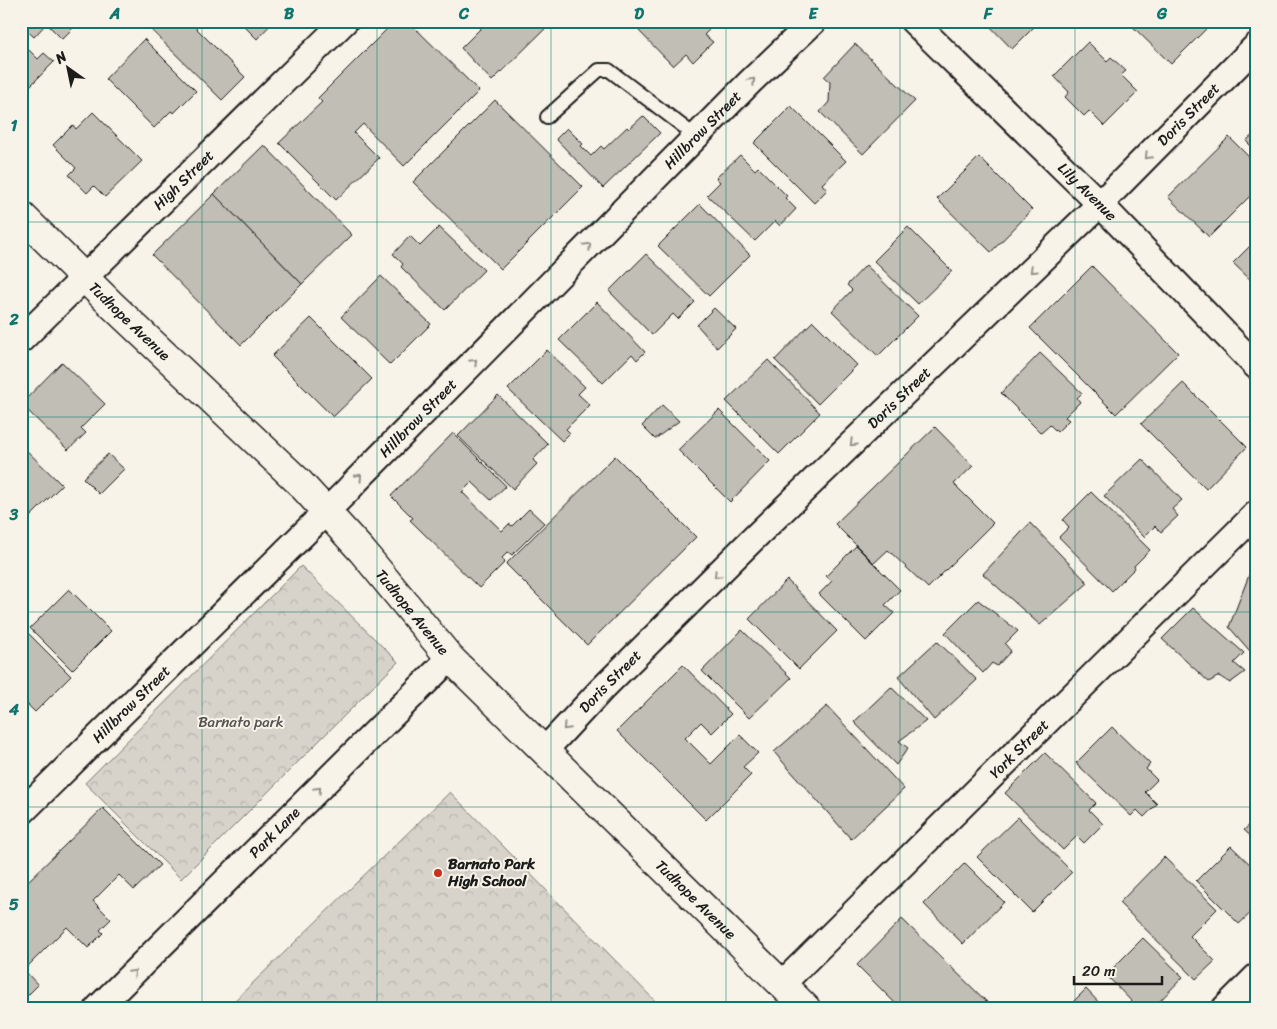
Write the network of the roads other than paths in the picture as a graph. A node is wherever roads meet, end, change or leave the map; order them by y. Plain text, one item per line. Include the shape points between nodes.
1 (345, 21) edge
2 (814, 21) edge
3 (913, 21) edge
4 (1256, 46) edge
5 (547, 118) dead end
6 (697, 136) junction
7 (1100, 204) junction
8 (21, 215) edge
9 (84, 277) junction
10 (21, 340) edge
11 (1256, 366) edge
12 (326, 512) junction
13 (1256, 514) edge
14 (450, 658) junction
15 (544, 751) junction
16 (21, 813) edge
17 (1256, 977) edge
18 (782, 984) junction
19 (98, 1008) edge
20 (806, 1008) edge
21 (1225, 1008) edge

1 - 9 street, High Street
6 -> 2 street, Hillbrow Street
3 - 7 street, Lily Avenue
4 -> 7 street, Doris Street
5 - 6 lane via 599,70 609,70
12 -> 6 street, Hillbrow Street
7 - 11 street, Lily Avenue
7 -> 15 street, Doris Street via 745,547
8 - 9 street, Tudhope Avenue
9 - 10 street, High Street
9 - 12 street, Tudhope Avenue via 299,482
12 - 14 street, Tudhope Avenue
12 - 16 street, Hillbrow Street
13 - 18 street, York Street
14 - 15 street, Tudhope Avenue
19 -> 14 street, Park Lane
15 - 18 street, Tudhope Avenue
17 - 21 street
18 - 20 street, Tudhope Avenue

